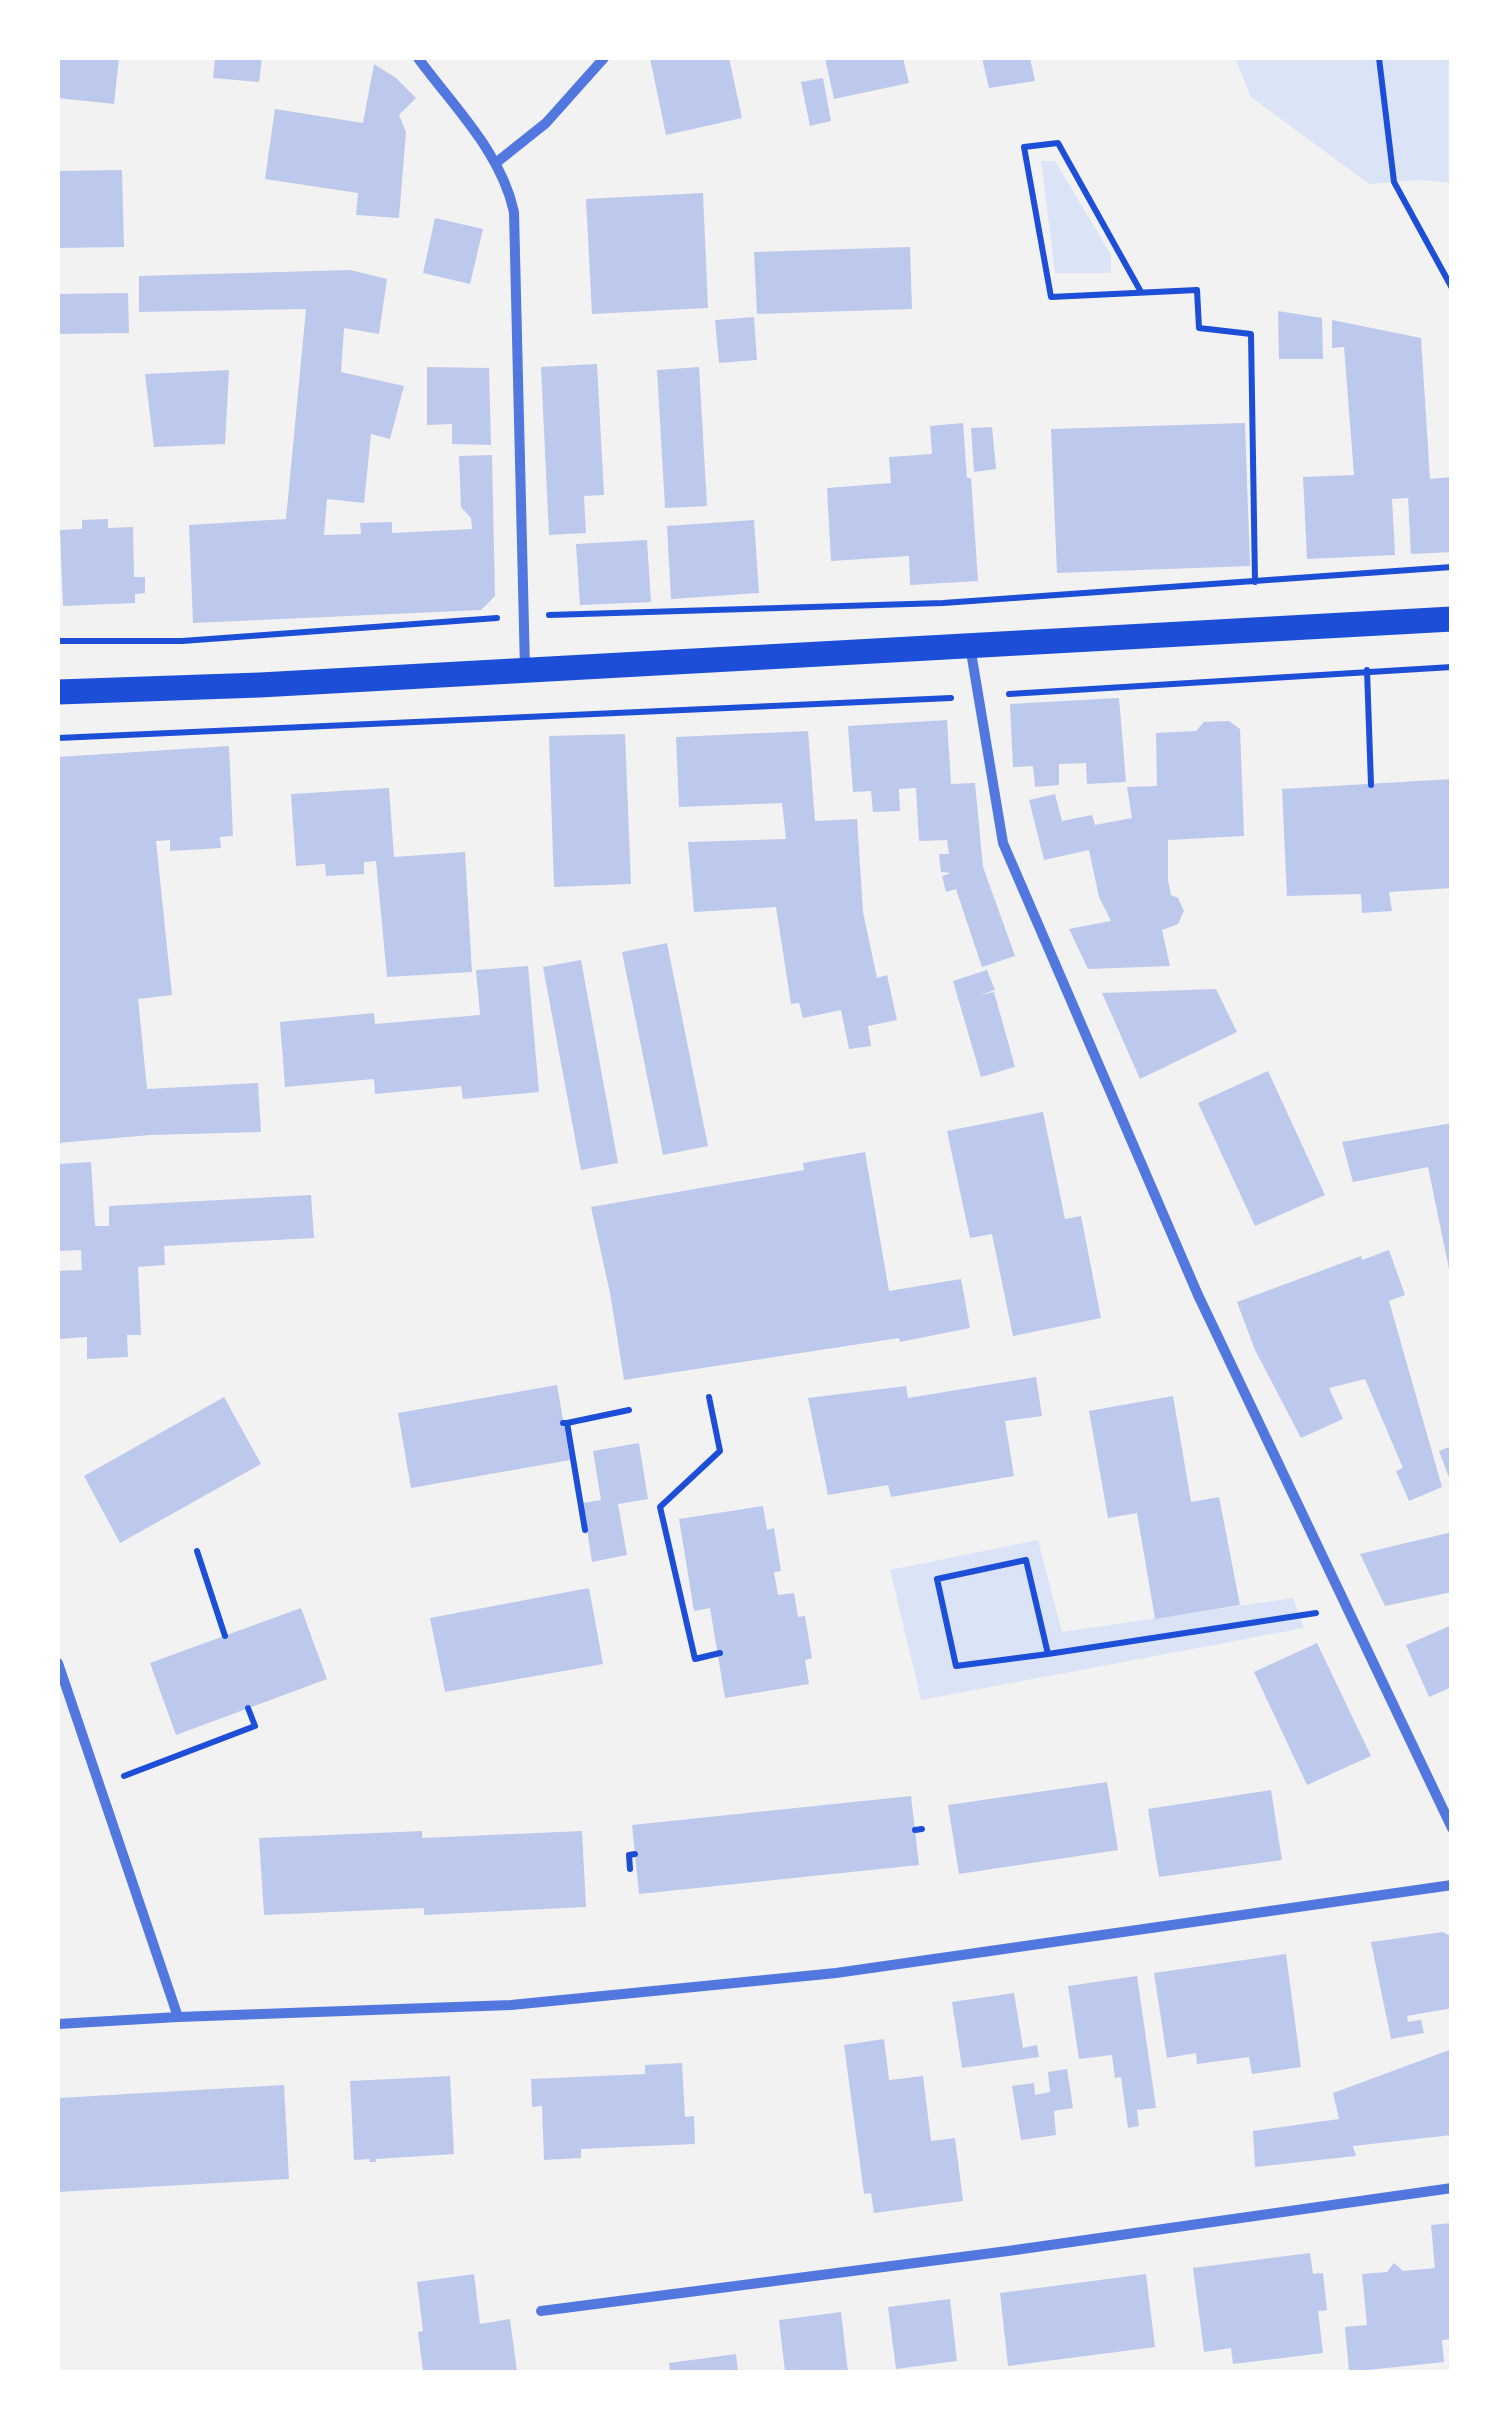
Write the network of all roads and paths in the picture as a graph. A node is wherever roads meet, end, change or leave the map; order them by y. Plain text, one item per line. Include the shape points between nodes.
1 (418, 58) edge
2 (604, 58) edge
3 (1378, 58) edge
4 (497, 162) junction
5 (1452, 288) edge
6 (1141, 292) junction
7 (1452, 568) edge
8 (1254, 582) junction
9 (522, 616) junction
10 (1452, 619) edge
11 (58, 641) edge
12 (970, 645) junction
13 (1452, 667) edge
14 (525, 669) junction
15 (1366, 670) junction
16 (58, 692) edge
17 (980, 696) junction
18 (58, 738) edge
19 (1371, 784) dead end
20 (709, 1397) dead end
21 (630, 1410) dead end
22 (585, 1530) dead end
23 (197, 1551) dead end
24 (688, 1564) dead end
25 (676, 1567) junction
26 (1347, 1609) junction
27 (226, 1636) dead end
28 (720, 1654) dead end
29 (1048, 1654) junction
30 (58, 1664) edge
31 (248, 1708) dead end
32 (99, 1786) junction
33 (1452, 1828) edge
34 (635, 1854) dead end
35 (630, 1868) dead end
36 (1452, 1884) edge
37 (178, 2017) junction
38 (58, 2024) edge
39 (1452, 2188) edge
40 (541, 2311) dead end

1 - 4 street
2 - 4 street via 546,123
3 - 5 path via 1394,182
4 - 9 street via 514,212
6 - 6 path via 1052,296 1024,147 1058,143
6 - 8 path via 1197,290 1199,328 1251,334
7 - 8 path
8 - 9 path via 944,603
9 - 11 path via 182,641
9 - 14 street
10 - 12 main road
12 - 14 main road
12 - 17 street
13 - 15 path
14 - 16 main road
15 - 17 path
15 - 19 path
17 - 18 path
17 - 26 street via 1004,843 1198,1295
20 - 25 path via 720,1450 660,1507
21 - 22 path via 565,1423
23 - 27 path
24 - 25 path
25 - 28 path via 695,1659
26 - 29 path
26 - 33 street
29 - 29 path via 1026,1560 937,1579 956,1666
30 - 32 street
31 - 32 path via 255,1726
32 - 37 street
34 - 35 path via 629,1854
36 - 37 street via 817,1974 511,2004
37 - 38 street
39 - 40 street

